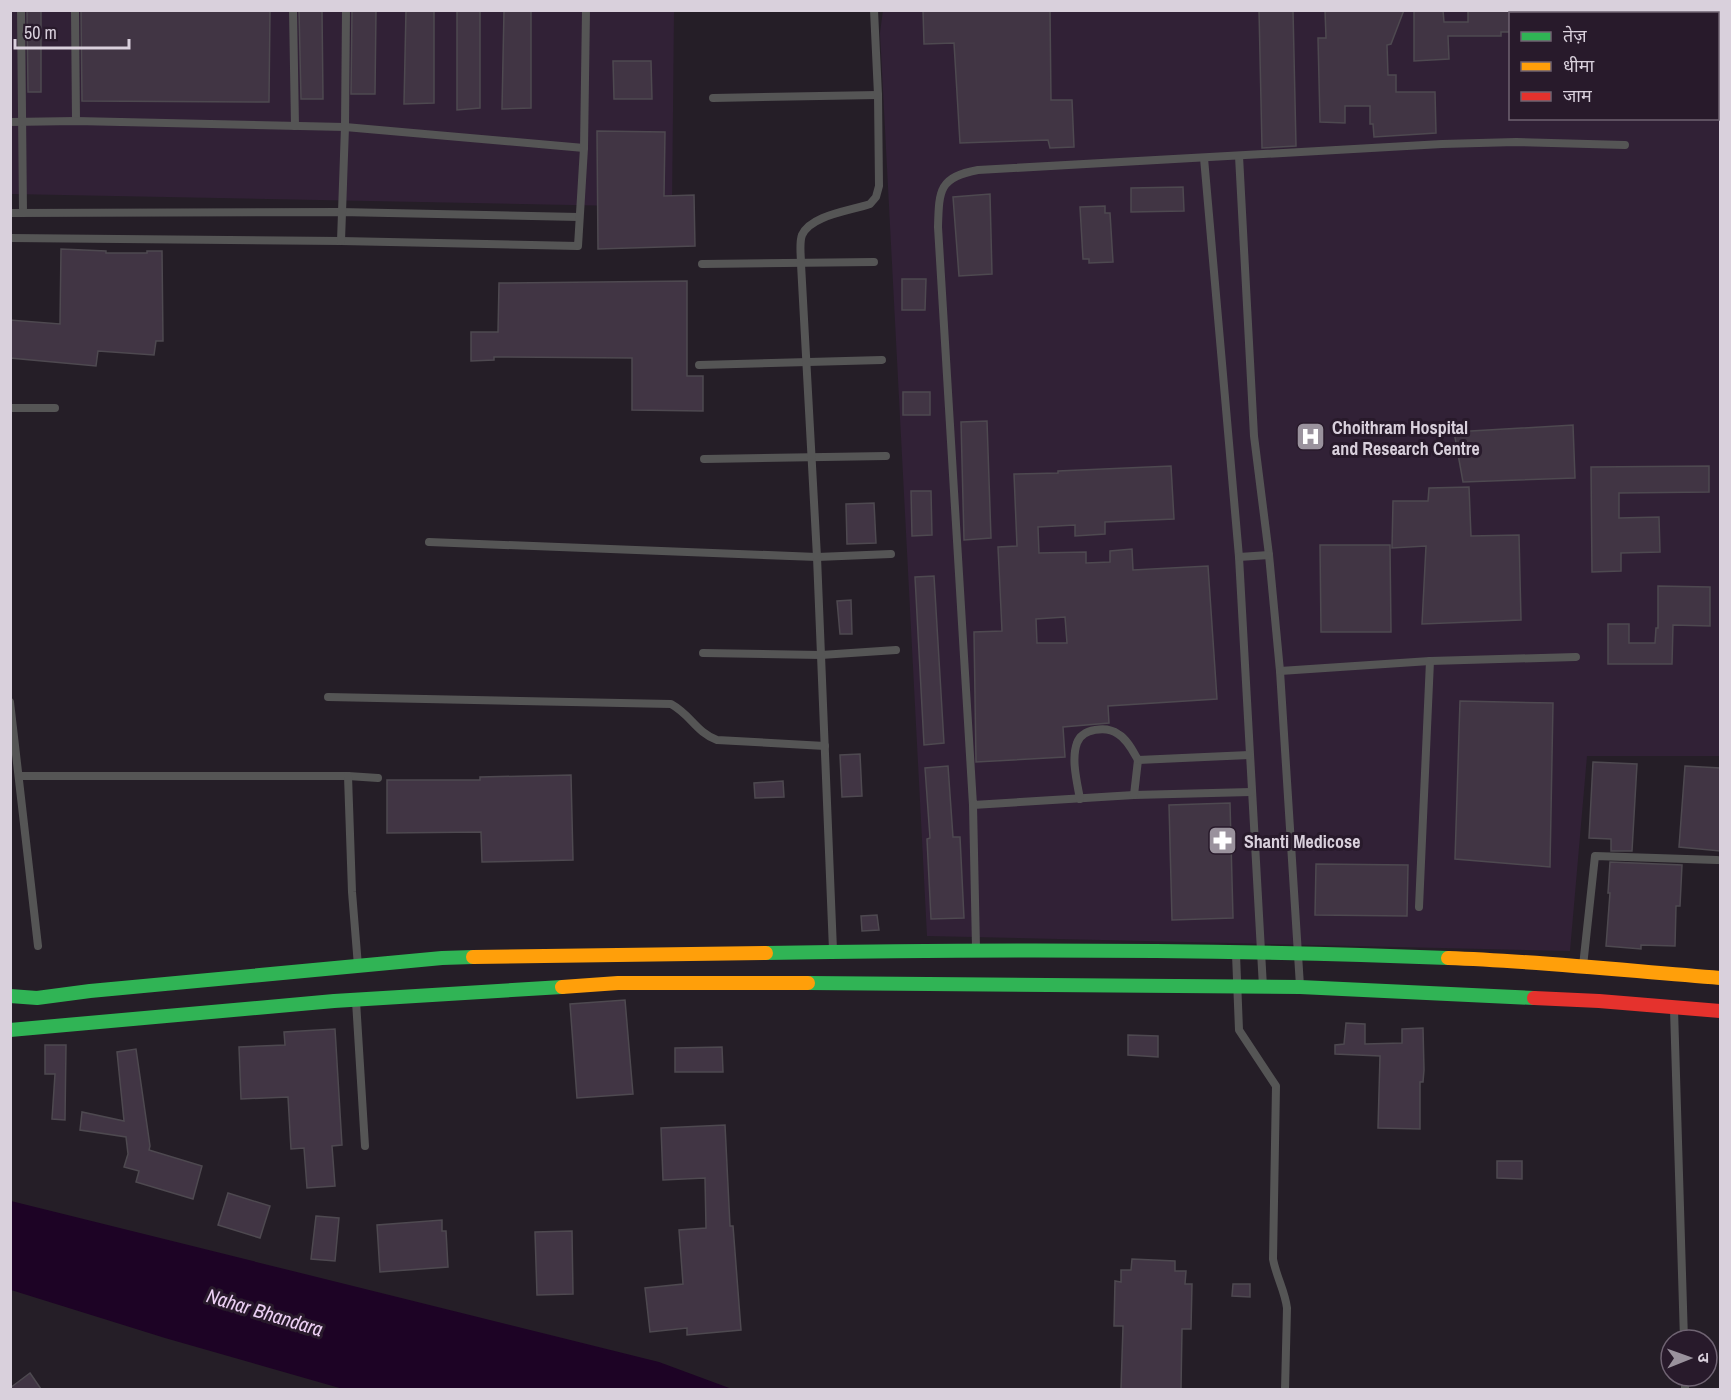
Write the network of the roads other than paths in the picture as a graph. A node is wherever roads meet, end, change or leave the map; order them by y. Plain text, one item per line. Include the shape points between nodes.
1 (21, 10) edge
2 (75, 10) edge
3 (293, 10) edge
4 (346, 10) edge
5 (586, 10) edge
6 (874, 10) edge
7 (878, 95) junction
8 (713, 98) dead end
9 (76, 121) junction
10 (10, 122) edge
11 (20, 122) junction
12 (295, 126) junction
13 (345, 127) junction
14 (1624, 145) dead end
15 (584, 148) junction
16 (1239, 156) junction
17 (1204, 158) junction
18 (340, 212) junction
19 (10, 213) edge
20 (23, 213) junction
21 (579, 217) junction
22 (10, 238) edge
23 (340, 241) junction
24 (874, 262) dead end
25 (702, 264) dead end
26 (801, 264) junction
27 (882, 360) dead end
28 (806, 361) junction
29 (699, 365) dead end
30 (10, 408) edge
31 (55, 408) dead end
32 (886, 456) dead end
33 (812, 458) junction
34 (704, 459) dead end
35 (429, 542) dead end
36 (891, 554) dead end
37 (1269, 555) junction
38 (817, 557) junction
39 (1239, 557) junction
40 (896, 650) dead end
41 (703, 653) dead end
42 (821, 655) junction
43 (1576, 657) dead end
44 (1430, 662) junction
45 (1280, 671) junction
46 (328, 697) dead end
47 (10, 702) edge
48 (825, 746) junction
49 (1249, 755) junction
50 (1138, 760) junction
51 (19, 776) junction
52 (348, 776) junction
53 (378, 778) dead end
54 (1251, 792) junction
55 (1134, 795) junction
56 (1080, 799) junction
57 (973, 805) junction
58 (1717, 860) dead end
59 (1419, 907) dead end
60 (38, 946) dead end
61 (976, 949) junction
62 (833, 952) junction
63 (1236, 952) junction
64 (1297, 952) junction
65 (1263, 953) junction
66 (358, 966) junction
67 (1583, 968) junction
68 (1720, 978) edge
69 (1300, 987) junction
70 (1238, 988) junction
71 (1263, 988) junction
72 (10, 996) edge
73 (356, 1000) junction
74 (1674, 1009) junction
75 (1720, 1011) edge
76 (32, 1029) junction
77 (10, 1030) edge
78 (10, 1040) edge
79 (365, 1146) dead end
80 (1684, 1328) edge
81 (1285, 1389) edge

1 - 11 lane
2 - 9 lane
3 - 12 lane
4 - 13 lane
5 - 15 lane
6 - 7 lane
7 - 8 lane
7 - 26 lane via 876,197 870,204 808,225 801,237
9 - 11 lane
9 - 12 lane
10 - 11 lane
11 - 20 lane
12 - 13 lane
13 - 15 lane
13 - 18 lane
14 - 16 lane via 1495,142
15 - 21 lane
16 - 17 lane
16 - 37 lane via 1254,436
17 - 39 lane
17 - 57 lane via 978,170 958,174 946,183 939,202
18 - 20 lane
18 - 21 lane
18 - 23 lane
19 - 20 lane
21 - 23 lane via 578,246
22 - 23 lane
24 - 26 lane
25 - 26 lane
26 - 28 lane
27 - 28 lane
28 - 29 lane
28 - 33 lane
30 - 31 lane
32 - 33 lane
33 - 34 lane
33 - 38 lane
35 - 38 lane
36 - 38 lane
37 - 39 lane
37 - 45 lane
38 - 42 lane
39 - 49 lane
40 - 42 lane
41 - 42 lane
42 - 48 lane
43 - 44 lane
44 - 45 lane
44 - 59 lane
45 - 64 lane
46 - 48 lane via 671,704 682,710 705,736 717,740
47 - 51 lane
48 - 62 lane
49 - 50 lane
49 - 54 lane
50 - 55 lane
50 - 56 lane via 1117,732 1084,734 1077,743 1076,754
51 - 52 lane
51 - 60 lane
52 - 53 lane
52 - 66 lane
54 - 55 lane
54 - 65 lane
55 - 56 lane
56 - 57 lane
57 - 61 lane
58 - 67 lane via 1595,856
61 - 62 main road
61 - 63 main road
62 - 66 main road via 442,958
63 - 65 main road
63 - 70 lane
64 - 65 main road
64 - 67 main road via 1515,960
64 - 69 lane
65 - 71 lane
66 - 72 main road via 37,998
67 - 68 main road
69 - 71 main road
69 - 74 main road via 1599,1001
70 - 71 main road
70 - 73 main road via 618,983
70 - 81 lane via 1239,1030 1276,1086 1273,1259 1287,1308
73 - 76 main road
73 - 79 lane
74 - 75 main road
74 - 80 lane
76 - 77 main road
76 - 78 main road

